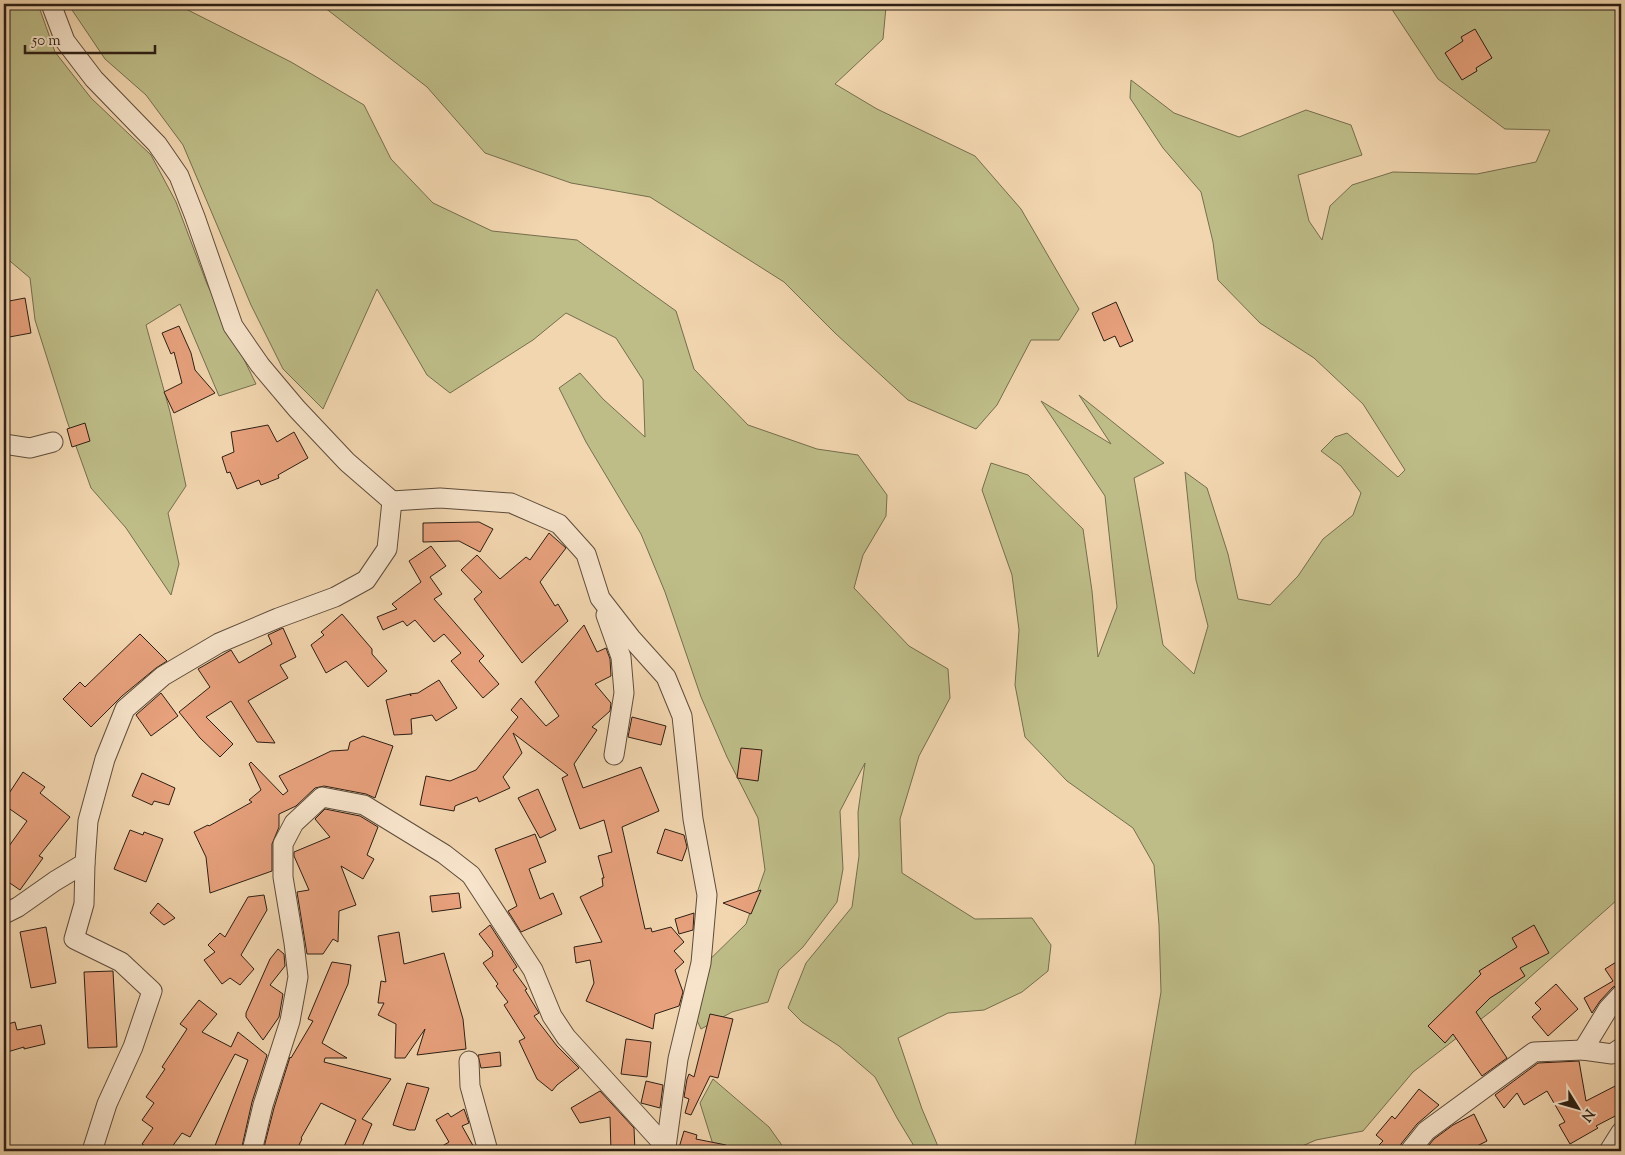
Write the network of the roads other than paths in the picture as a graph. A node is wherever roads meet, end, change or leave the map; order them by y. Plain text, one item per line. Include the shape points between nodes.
1 (50, 4) edge
2 (53, 442) dead end
3 (4, 444) edge
4 (392, 501) junction
5 (600, 598) junction
6 (614, 755) dead end
7 (85, 863) junction
8 (4, 914) edge
9 (1621, 995) edge
10 (1621, 1048) edge
11 (1583, 1050) junction
12 (468, 1061) dead end
13 (1621, 1132) edge
14 (666, 1150) edge
15 (92, 1151) edge
16 (252, 1151) edge
17 (488, 1151) edge
18 (1410, 1151) edge
19 (1609, 1151) edge

1 - 4 street via 64,40 94,79 156,144 179,176 233,326 297,409 347,462
2 - 3 street via 30,448
4 - 5 street via 440,498 511,503 559,524 586,554
4 - 7 street via 387,549 366,580 336,597 219,644 163,676 125,709 105,759 88,821
5 - 6 street via 621,657 624,693
5 - 14 street via 666,677 682,716 693,819 708,895 701,963 678,1059
7 - 8 street
7 - 15 street via 84,904 74,939 121,962 152,991 134,1047 107,1104
9 - 11 street
10 - 11 street via 1612,1054
11 - 18 street via 1534,1052 1426,1131
12 - 17 street via 470,1086
13 - 19 street
14 - 16 street via 566,1037 552,1016 532,970 471,875 444,854 364,805 322,797 294,823 283,844 283,877 298,977 290,1020

